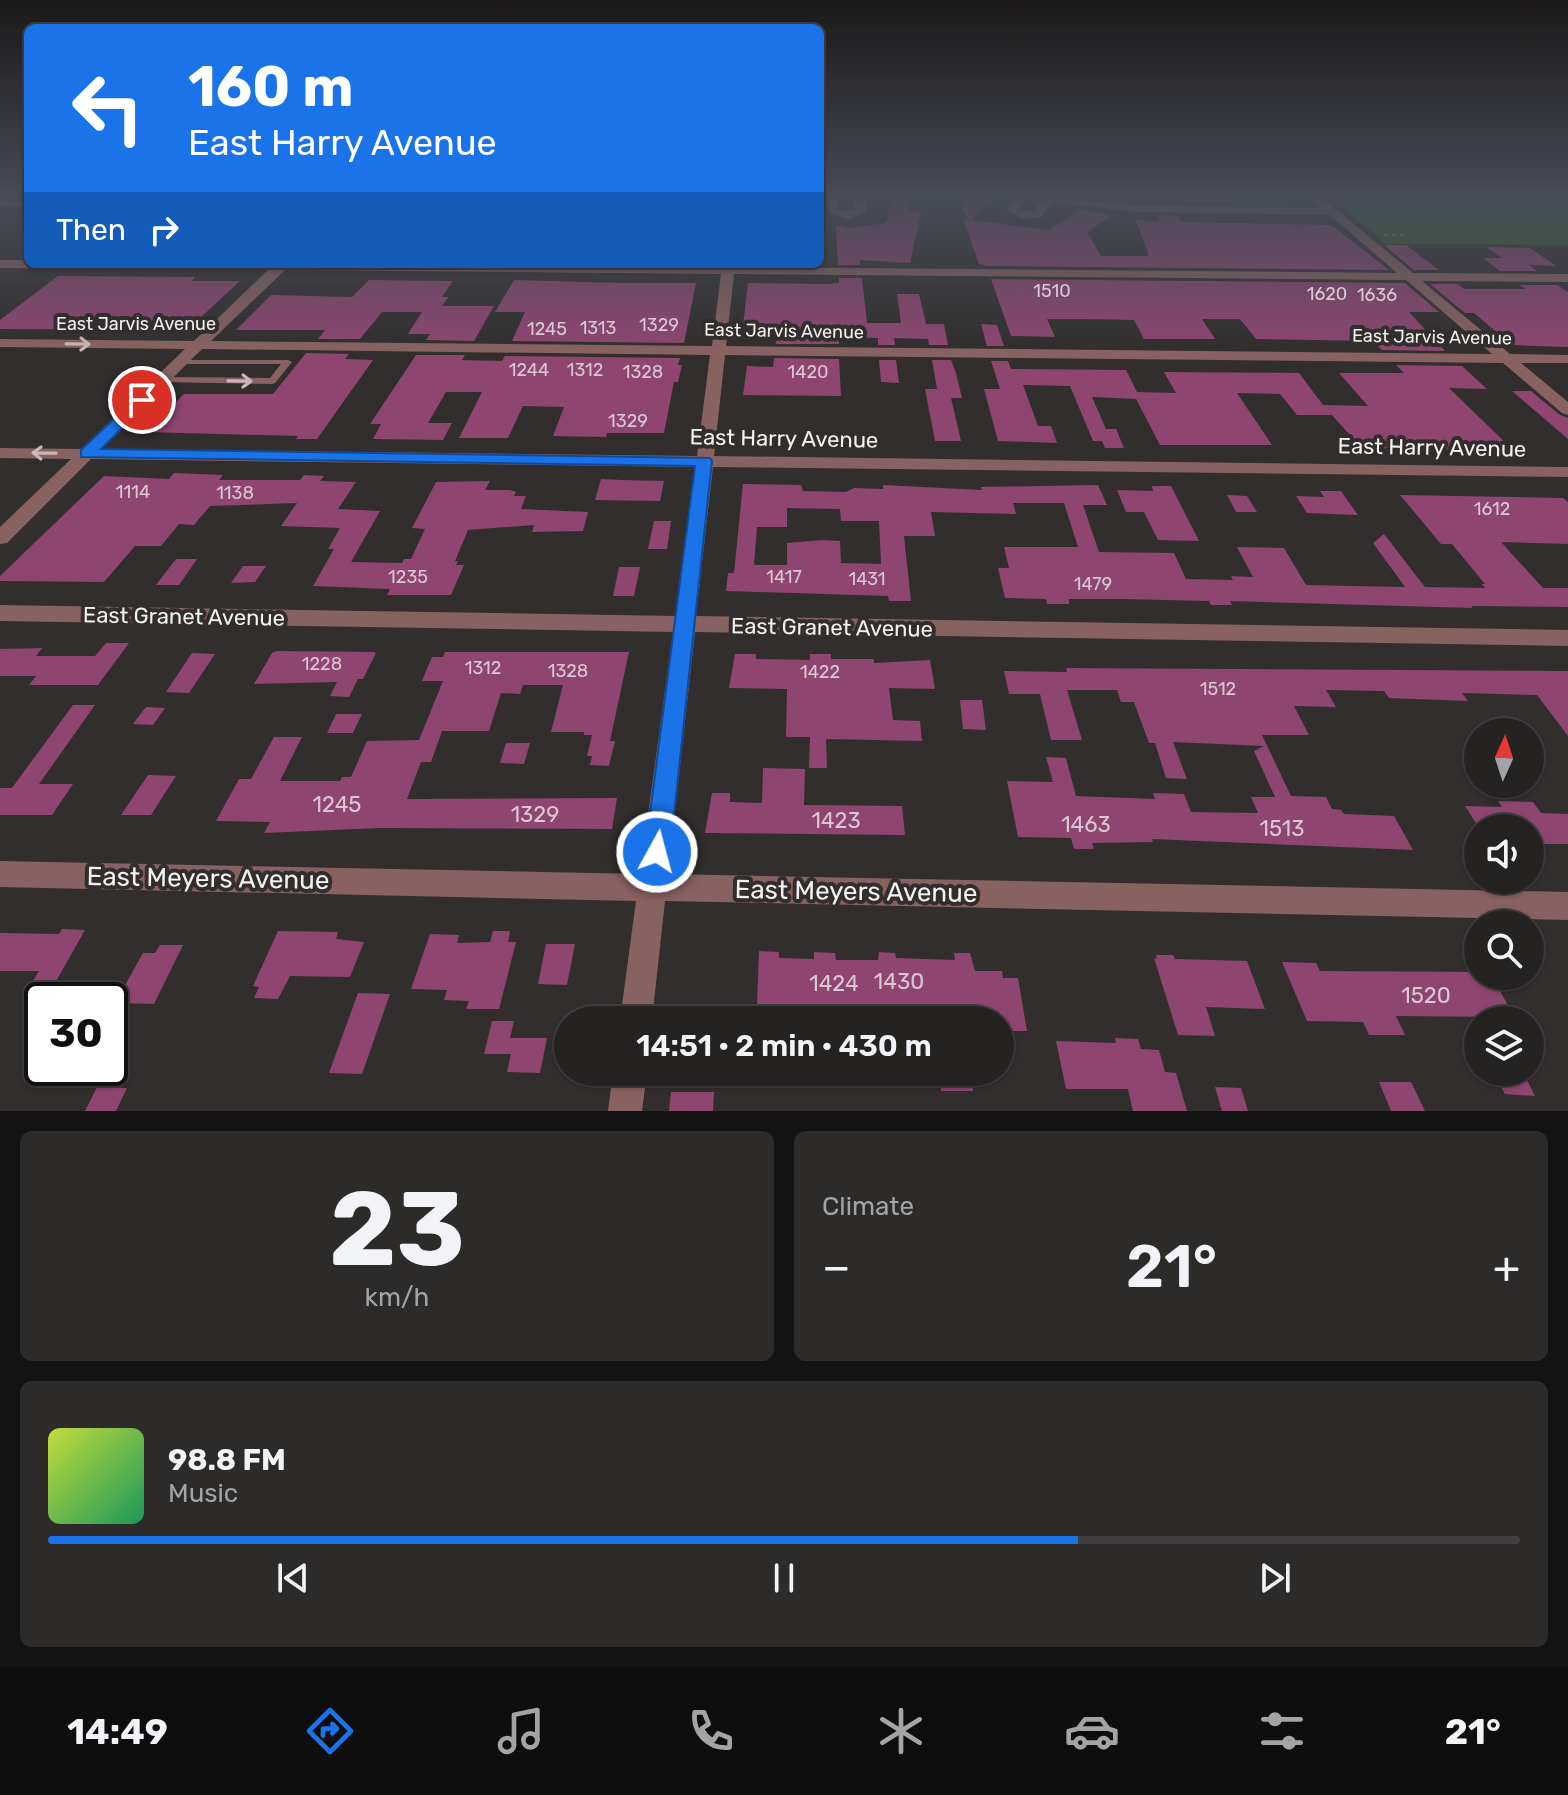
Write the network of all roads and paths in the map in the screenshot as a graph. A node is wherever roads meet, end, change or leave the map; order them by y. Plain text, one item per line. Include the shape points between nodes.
1 (1376, 248) edge
2 (0, 264) edge
3 (24, 264) edge
4 (280, 268) edge
5 (728, 268) edge
6 (796, 268) edge
7 (1411, 277) junction
8 (1568, 278) edge
9 (0, 343) edge
10 (199, 345) junction
11 (718, 350) junction
12 (1507, 358) junction
13 (1568, 359) edge
14 (181, 362) junction
15 (162, 380) junction
16 (1568, 410) edge
17 (0, 453) edge
18 (87, 453) junction
19 (704, 461) junction
20 (1568, 472) edge
21 (0, 538) edge
22 (0, 613) edge
23 (685, 624) junction
24 (1568, 638) edge
25 (0, 874) edge
26 (653, 887) junction
27 (1568, 906) edge
28 (638, 1006) edge
29 (628, 1086) edge
30 (625, 1111) edge

1 - 7 street
2 - 3 street
4 - 10 street
5 - 11 street
6 - 7 street
7 - 8 street
7 - 12 street
9 -> 10 street, East Jarvis Avenue
10 - 11 street, East Jarvis Avenue
10 - 14 street
11 - 12 street, East Jarvis Avenue
11 - 19 street
12 - 13 street, East Jarvis Avenue
12 - 16 street
14 - 15 street
15 -> 14 lane via 272,381 288,362
15 - 18 street
18 -> 17 street, East Harry Avenue
18 - 19 street, East Harry Avenue
18 - 21 street
19 - 20 street, East Harry Avenue
19 - 23 street
22 - 23 street, East Granet Avenue
23 - 24 street, East Granet Avenue
23 - 26 street
25 - 26 street, East Meyers Avenue
26 - 27 street, East Meyers Avenue
26 - 28 street
29 - 30 street

